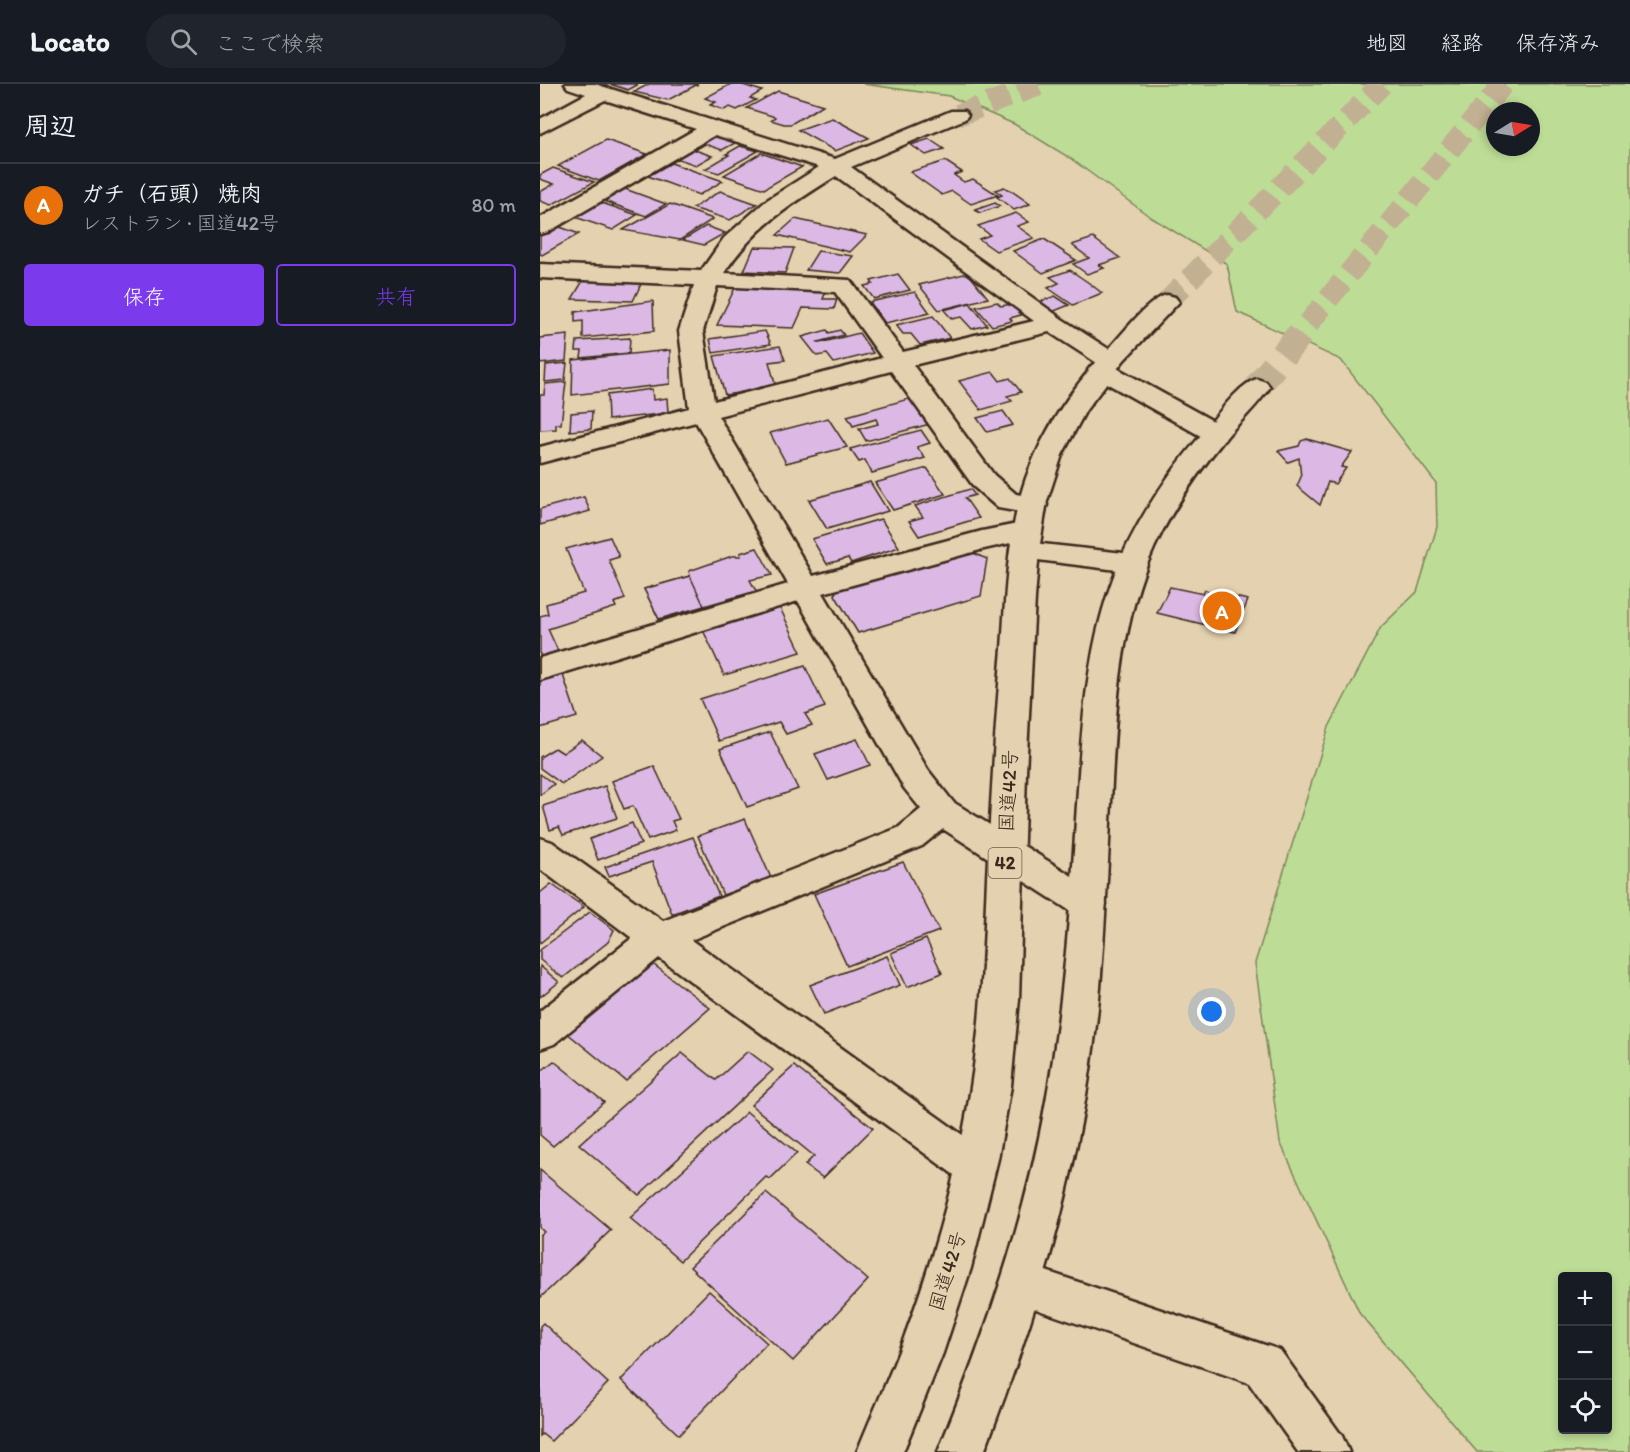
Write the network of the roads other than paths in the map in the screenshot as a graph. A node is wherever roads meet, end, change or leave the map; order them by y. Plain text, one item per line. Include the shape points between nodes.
1 (575, 84) edge
2 (601, 94) junction
3 (957, 115) tunnel mouth
4 (540, 127) edge
5 (712, 128) junction
6 (844, 162) junction
7 (540, 227) edge
8 (540, 271) edge
9 (708, 279) junction
10 (1167, 302) tunnel mouth
11 (1053, 324) junction
12 (899, 361) junction
13 (1105, 365) junction
14 (1257, 387) tunnel mouth
15 (703, 412) junction
16 (1215, 433) junction
17 (540, 454) edge
18 (1028, 529) junction
19 (1133, 563) junction
20 (806, 588) junction
21 (540, 669) edge
22 (941, 811) junction
23 (540, 851) edge
24 (1005, 852) junction
25 (1088, 904) junction
26 (658, 938) junction
27 (540, 1033) edge
28 (975, 1167) junction
29 (1022, 1284) junction
30 (880, 1452) edge
31 (961, 1452) edge
32 (1326, 1452) edge

1 - 2 main road
2 - 4 main road
2 - 5 main road
3 - 6 main road
5 - 6 main road
5 - 7 main road
6 - 9 main road via 775,205 732,243
6 - 11 main road
8 - 9 main road
9 - 12 main road via 842,285
9 - 15 main road via 691,331
10 - 13 main road, 国道42号 / 42
11 - 12 main road
11 - 13 main road
12 - 15 main road
12 - 18 main road via 984,481 1008,502
13 - 16 main road
13 - 18 main road, 国道42号 / 42 via 1084,391 1047,458
14 - 16 main road
15 - 17 main road
15 - 20 main road
16 - 19 main road via 1187,467
18 - 19 main road
18 - 20 main road
18 - 24 main road, 国道42号 / 42
19 - 25 main road via 1114,623 1102,691
20 - 21 main road
20 - 22 main road via 916,779
22 - 24 main road
22 - 26 main road via 910,837
23 - 26 main road
24 - 25 main road
24 - 28 main road, 国道42号 / 42 via 1001,999 987,1111
25 - 29 main road via 1082,988 1065,1113
26 - 27 main road
26 - 28 main road
28 - 30 main road, 国道42号 / 42 via 926,1338
29 - 31 main road
29 - 32 main road via 1264,1366

